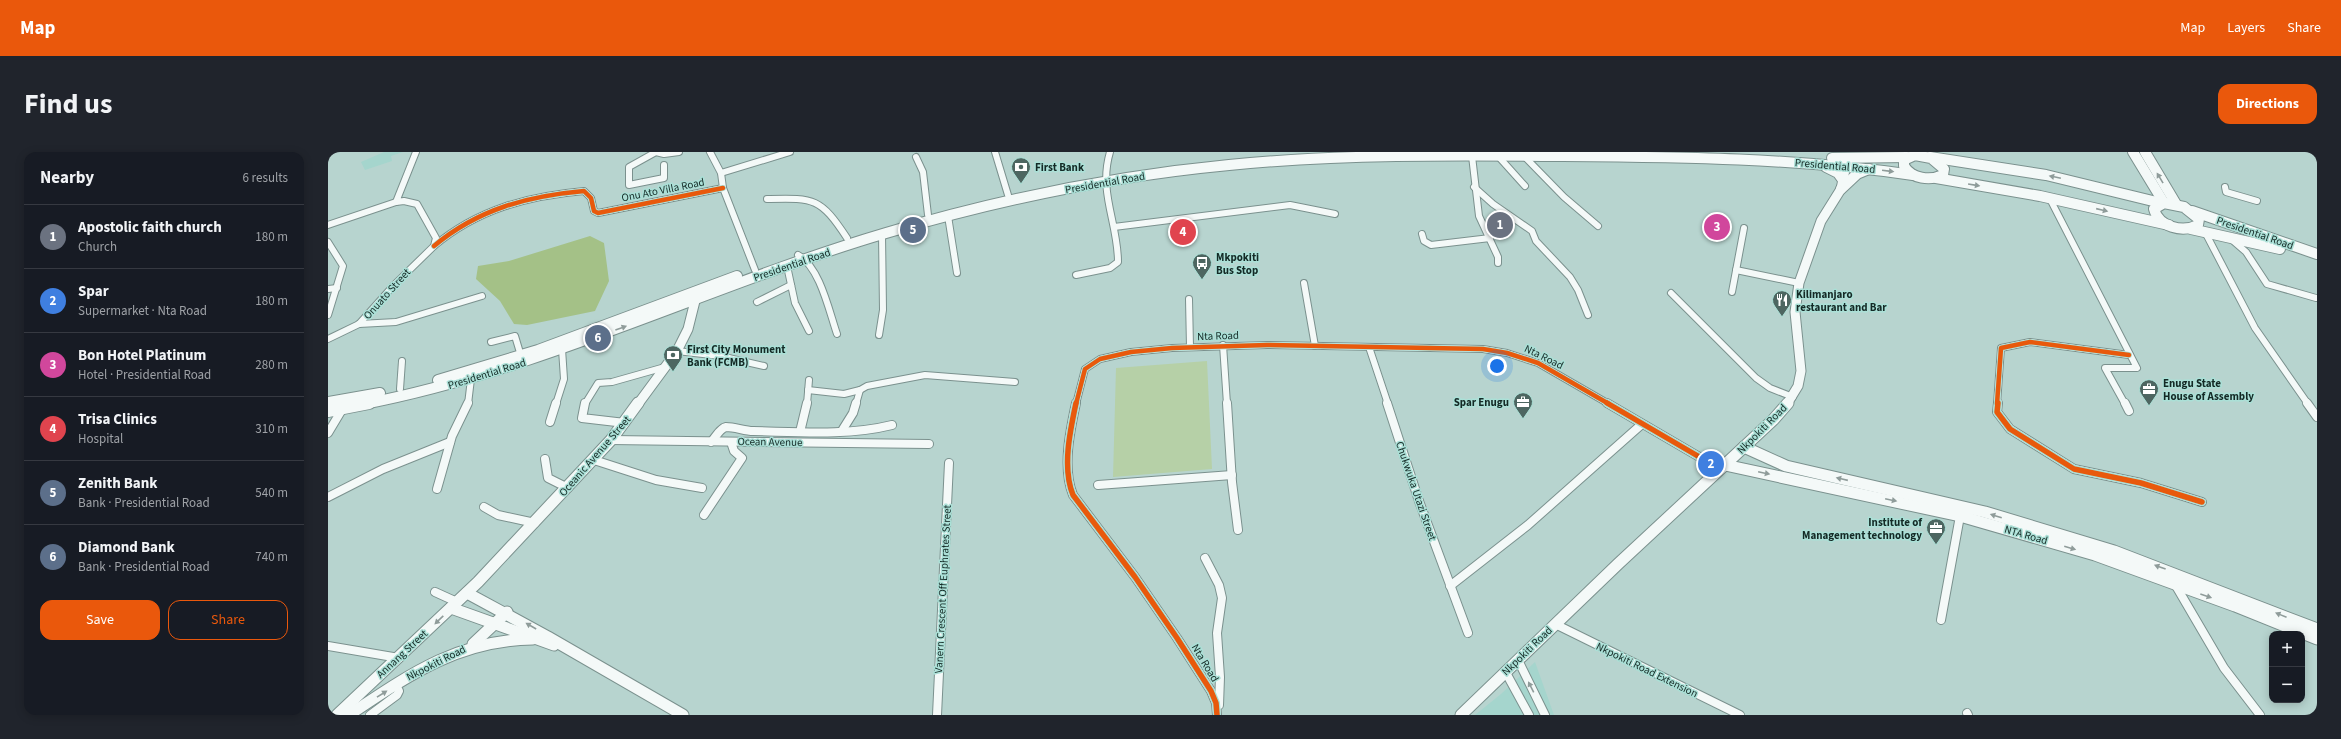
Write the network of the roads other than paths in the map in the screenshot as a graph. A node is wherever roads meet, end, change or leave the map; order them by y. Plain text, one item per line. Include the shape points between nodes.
1 (416, 152) edge
2 (656, 152) edge
3 (679, 152) edge
4 (710, 152) edge
5 (790, 152) edge
6 (995, 152) edge
7 (1110, 152) edge
8 (1318, 152) edge
9 (1680, 152) edge
10 (2133, 152) edge
11 (2145, 152) edge
12 (1473, 154) edge
13 (1593, 154) edge
14 (1909, 155) edge
15 (1927, 155) edge
16 (1498, 156) junction
17 (1523, 156) junction
18 (916, 157) dead end
19 (1848, 162) junction
20 (1820, 164) junction
21 (664, 165) dead end
22 (1871, 169) junction
23 (721, 173) junction
24 (1913, 175) junction
25 (1103, 178) junction
26 (1936, 178) junction
27 (1842, 185) junction
28 (1525, 186) dead end
29 (1474, 187) junction
30 (2225, 187) dead end
31 (723, 188) junction
32 (1008, 195) junction
33 (767, 199) dead end
34 (2050, 199) junction
35 (2257, 201) dead end
36 (396, 202) junction
37 (994, 202) junction
38 (2163, 203) junction
39 (2176, 204) junction
40 (607, 211) joint
41 (2192, 212) junction
42 (1335, 214) dead end
43 (928, 215) junction
44 (948, 216) junction
45 (330, 224) edge
46 (2169, 225) junction
47 (1598, 226) dead end
48 (1114, 227) junction
49 (2236, 227) junction
50 (1744, 228) dead end
51 (2191, 229) junction
52 (328, 232) edge
53 (2205, 232) junction
54 (882, 234) junction
55 (1422, 234) dead end
56 (864, 237) junction
57 (847, 238) junction
58 (1490, 238) junction
59 (2232, 238) junction
60 (328, 242) edge
61 (434, 246) junction
62 (2317, 254) edge
63 (802, 257) junction
64 (1498, 260) dead end
65 (2317, 260) edge
66 (787, 266) junction
67 (755, 270) junction
68 (1736, 270) junction
69 (957, 273) dead end
70 (1076, 275) dead end
71 (1304, 283) dead end
72 (1799, 283) junction
73 (791, 285) junction
74 (337, 288) junction
75 (328, 289) edge
76 (1732, 292) dead end
77 (1671, 293) dead end
78 (696, 295) junction
79 (482, 296) dead end
80 (2316, 298) dead end
81 (1189, 299) dead end
82 (757, 302) dead end
83 (1588, 314) dead end
84 (328, 315) edge
85 (359, 324) junction
86 (809, 331) dead end
87 (838, 334) dead end
88 (880, 335) dead end
89 (328, 339) edge
90 (491, 342) dead end
91 (1223, 345) junction
92 (1315, 346) junction
93 (1190, 347) junction
94 (1370, 347) junction
95 (562, 350) junction
96 (677, 351) junction
97 (2129, 355) junction
98 (521, 356) junction
99 (402, 361) dead end
100 (764, 366) dead end
101 (665, 367) junction
102 (471, 379) junction
103 (809, 380) dead end
104 (445, 382) junction
105 (1015, 382) dead end
106 (400, 389) junction
107 (808, 390) junction
108 (860, 390) junction
109 (1793, 397) junction
110 (328, 402) edge
111 (344, 408) junction
112 (328, 411) edge
113 (2130, 411) dead end
114 (2317, 417) edge
115 (550, 422) dead end
116 (625, 423) junction
117 (1642, 424) junction
118 (892, 425) dead end
119 (844, 430) junction
120 (800, 432) junction
121 (328, 433) edge
122 (612, 440) junction
123 (450, 442) junction
124 (711, 442) junction
125 (731, 442) junction
126 (929, 444) dead end
127 (1744, 447) junction
128 (545, 459) dead end
129 (594, 460) junction
130 (949, 463) dead end
131 (1723, 467) junction
132 (1232, 475) junction
133 (1098, 485) dead end
134 (568, 488) junction
135 (702, 488) dead end
136 (437, 489) dead end
137 (328, 497) edge
138 (2202, 502) dead end
139 (484, 508) dead end
140 (704, 515) dead end
141 (1960, 516) junction
142 (535, 523) junction
143 (1238, 530) dead end
144 (1205, 558) dead end
145 (1450, 586) junction
146 (2176, 586) junction
147 (434, 592) dead end
148 (467, 593) junction
149 (454, 605) junction
150 (507, 612) junction
151 (1941, 620) dead end
152 (1555, 624) junction
153 (494, 625) junction
154 (2317, 629) edge
155 (1468, 633) dead end
156 (532, 639) junction
157 (2317, 639) edge
158 (328, 646) edge
159 (472, 646) junction
160 (564, 647) junction
161 (399, 658) junction
162 (1518, 660) junction
163 (1505, 672) junction
164 (396, 685) junction
165 (1218, 711) edge
166 (337, 715) edge
167 (349, 715) edge
168 (370, 715) edge
169 (683, 715) edge
170 (937, 715) edge
171 (1461, 715) edge
172 (1529, 715) edge
173 (1545, 715) edge
174 (1740, 715) edge
175 (2260, 715) edge

1 - 36 street
2 - 3 street
2 - 21 street via 629,167 629,185 664,178
4 - 23 street
5 - 23 street
6 - 32 street
7 - 25 street
8 - 25 main road, Presidential Road via 1217,160
9 - 19 main road, Presidential Road
10 - 38 main road
39 -> 11 main road
12 - 16 main road, Presidential Road
12 - 25 main road, Presidential Road via 1273,161
12 - 29 street
13 - 17 main road, Presidential Road
13 - 20 main road, Presidential Road
14 - 15 main road, Presidential Road
14 - 19 main road, Presidential Road
14 - 24 main road via 1904,160 1905,168
15 - 26 main road via 1939,162 1944,169 1943,175
38 -> 15 main road via 2031,172
16 - 17 main road, Presidential Road
16 - 28 street
17 - 47 street
18 - 43 street via 923,172
19 - 20 main road, Presidential Road
19 - 22 main road, Presidential Road
19 - 27 main road, Nkpokiti Road
20 - 27 main road via 1835,171
22 -> 24 main road, Presidential Road
22 - 27 main road
23 - 31 street
24 - 26 main road, Presidential Road
25 - 32 main road, Presidential Road
25 - 37 main road, Presidential Road
25 - 48 street
26 -> 34 main road
27 - 72 main road, Nkpokiti Road via 1813,238
29 - 58 street via 1479,216
29 - 83 street via 1493,204 1532,231 1536,241 1570,277
30 - 35 street via 2226,192
31 - 40 street, Onu Ato Villa Road
31 - 67 street
32 - 37 main road, Presidential Road
33 - 57 street via 810,199 820,203
34 -> 46 main road
34 - 97 street
36 - 45 street
36 - 61 street via 416,204 436,238
37 - 43 main road, Presidential Road
37 - 44 main road, Presidential Road
38 - 39 main road
38 - 46 main road via 2154,209 2154,213
39 - 41 main road, Presidential Road
40 - 61 street, Onuato Street via 595,212 591,198 584,191 516,200 460,226
41 - 49 main road, Presidential Road
41 - 51 main road via 2200,222
42 - 48 street via 1290,205
43 - 56 main road, Presidential Road
44 - 54 main road, Presidential Road
44 - 69 street
45 - 52 street
46 - 51 main road, Presidential Road
48 - 70 street via 1118,257 1116,265
49 - 59 main road
49 - 62 main road, Presidential Road
50 - 68 street
51 - 53 main road, Presidential Road
53 - 59 main road, Presidential Road
53 - 114 street via 2255,328
54 - 56 main road, Presidential Road
54 - 88 street
55 - 58 street via 1428,244 1434,246
56 - 57 main road, Presidential Road
56 - 63 main road, Presidential Road
57 - 63 main road, Presidential Road
58 - 64 street
59 - 65 main road, Presidential Road
59 - 80 street via 2246,252 2267,284
60 - 74 street via 343,266
61 - 85 street, Onuato Street
63 - 66 main road, Presidential Road
63 - 67 main road, Presidential Road
63 - 87 street via 821,287
66 - 73 street
66 - 78 main road, Presidential Road
67 - 78 main road, Presidential Road
68 - 72 street
68 - 76 street
71 - 92 street
72 - 109 main road, Nkpokiti Road via 1795,312 1801,371
73 - 82 street
73 - 86 street via 795,303
74 - 75 street
74 - 84 street
77 - 109 street via 1756,378 1770,388
95 -> 78 main road, Presidential Road
78 - 96 main road, Oceanic Avenue Street via 688,329
78 - 98 main road, Presidential Road
79 - 85 street via 396,322
81 - 93 street
85 - 89 street, Onuato Street
90 - 98 street via 514,336
91 - 92 street, Nta Road
91 - 93 street, Nta Road
91 - 132 street
92 - 94 street, Nta Road
93 - 165 street, Nta Road via 1125,354 1089,364 1085,369 1075,405 1070,435 1069,485 1072,494 1174,632 1208,686
94 - 117 street, Nta Road via 1455,348 1515,354 1545,367
94 - 145 street, Chukwuka Utazi Street via 1409,472
95 - 102 main road, Presidential Road
95 - 115 street via 564,379
96 - 100 street via 720,356
96 - 101 main road, Oceanic Avenue Street
97 - 113 street via 2137,368 2105,368
97 - 138 street via 2030,342 2001,348 1997,412 2010,429 2074,469 2141,483
98 - 104 main road, Presidential Road
99 - 106 street
101 - 116 main road, Oceanic Avenue Street
101 - 116 street via 612,382 598,383 585,402 582,418
102 - 104 main road, Presidential Road
102 - 123 street via 468,406
103 - 107 street
104 - 106 main road, Presidential Road
104 - 111 main road, Presidential Road
105 - 108 street via 925,375 867,386
106 - 110 main road, Presidential Road
107 - 108 street via 844,394
107 - 120 street via 807,407
108 - 119 street via 853,413
109 - 127 main road, Nkpokiti Road
111 - 112 main road, Presidential Road
111 - 121 street
116 - 122 main road, Oceanic Avenue Street
117 - 131 street, Nta Road
117 - 145 street via 1528,525
118 - 119 street via 871,430
119 - 120 street
120 - 124 street via 745,431 727,427 723,428
122 - 124 street, Ocean Avenue
122 - 129 main road, Oceanic Avenue Street
123 - 136 street
123 - 137 street via 383,469
124 - 125 street, Ocean Avenue
125 - 126 street, Ocean Avenue
125 - 140 street via 734,451 742,458
127 - 131 main road, Nkpokiti Road
154 -> 127 main road, NTA Road via 2114,551 1985,512 1786,466
128 - 134 street via 548,478
129 - 134 main road, Oceanic Avenue Street
129 - 135 street via 656,480
130 - 170 street, Vanern Crescent Off Euphrates Street
131 -> 141 main road, NTA Road
131 - 152 main road, Nkpokiti Road
132 - 133 street
132 - 143 street
134 - 142 main road, Oceanic Avenue Street
139 - 142 street via 498,515
141 -> 146 main road, NTA Road via 2095,555
141 - 151 street
142 - 148 main road, Oceanic Avenue Street
144 - 165 street via 1219,585 1222,598 1217,633 1220,677
145 - 155 street, Chukwuka Utazi Street
146 -> 157 main road, NTA Road via 2235,606
146 - 175 street via 2224,668
147 - 149 street
148 - 149 main road, Annang Street
148 - 150 main road
149 - 153 main road
149 -> 161 main road, Annang Street
150 - 153 main road
160 -> 150 main road
152 - 162 main road, Nkpokiti Road
152 - 174 street, Nkpokiti Road Extension
153 - 156 main road
153 - 159 main road
156 - 159 main road, Nkpokiti Road via 499,640
156 - 160 main road
158 - 161 street
159 - 164 main road, Nkpokiti Road via 426,667
160 - 169 main road
161 - 166 main road, Annang Street
162 - 163 main road, Nkpokiti Road
173 -> 162 street
163 - 171 main road, Nkpokiti Road
163 - 172 street
167 -> 164 main road, Nkpokiti Road
164 - 168 street via 399,691 397,695

